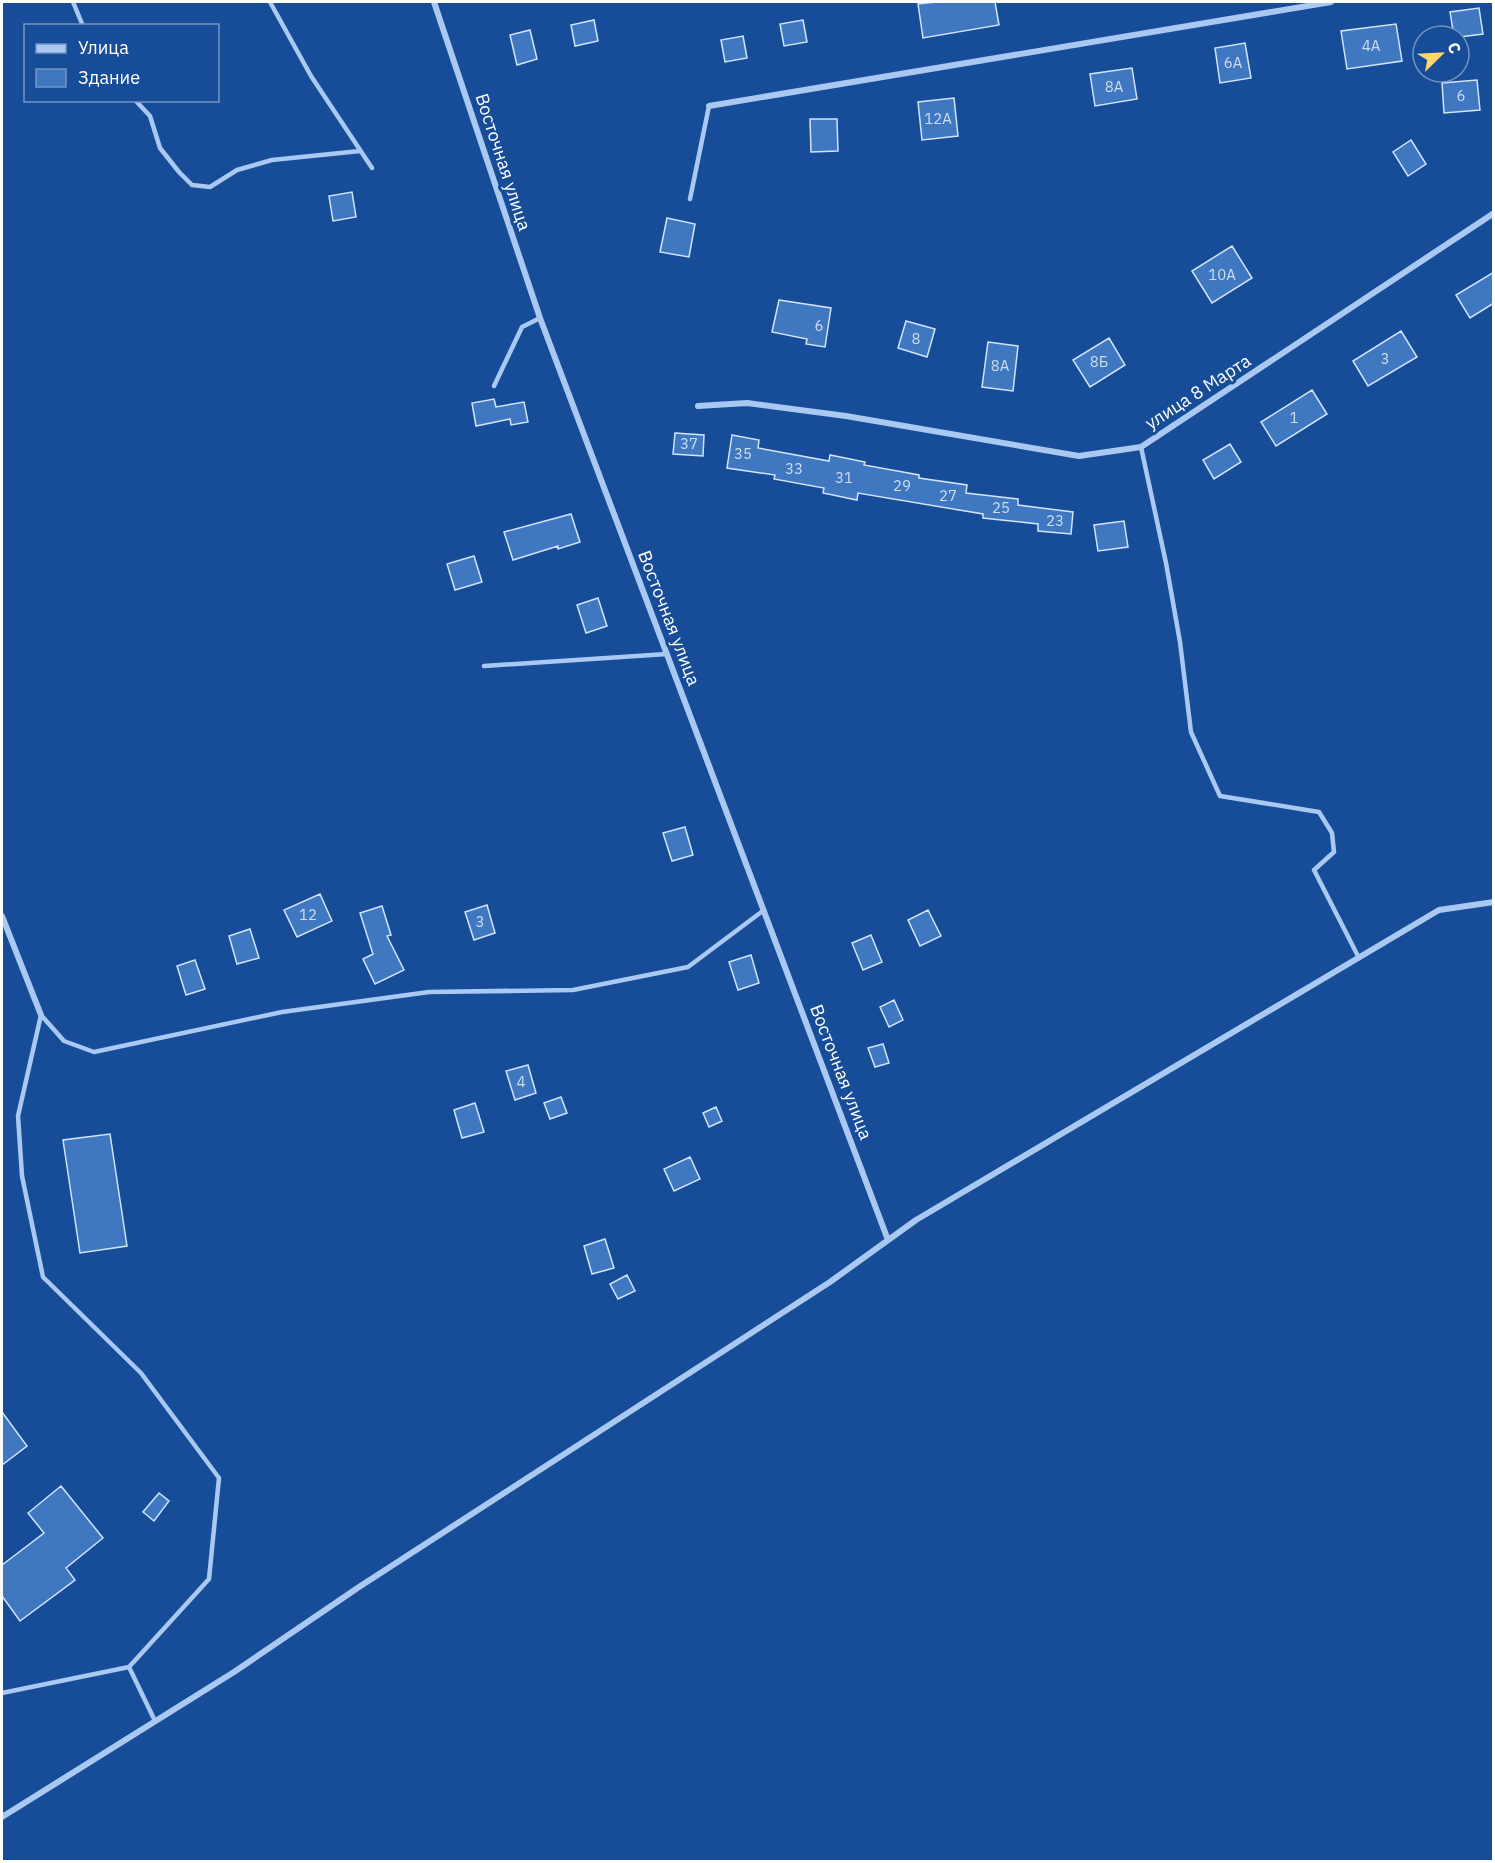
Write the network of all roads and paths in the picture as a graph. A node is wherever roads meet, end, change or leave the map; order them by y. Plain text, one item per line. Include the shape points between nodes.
1 (73, 2) edge
2 (270, 2) edge
3 (434, 2) edge
4 (1331, 2) edge
5 (82, 24) edge
6 (137, 102) edge
7 (709, 106) joint
8 (360, 151) junction
9 (372, 168) dead end
10 (690, 199) dead end
11 (1494, 213) edge
12 (540, 318) junction
13 (494, 386) dead end
14 (698, 406) dead end
15 (1141, 447) junction
16 (667, 654) junction
17 (484, 666) dead end
18 (1494, 902) edge
19 (764, 910) junction
20 (2, 915) edge
21 (1359, 958) junction
22 (41, 1016) junction
23 (888, 1240) junction
24 (129, 1667) junction
25 (2, 1693) edge
26 (155, 1721) junction
27 (2, 1817) edge

1 - 5 lane
2 - 8 lane via 311,76
3 - 12 street, Восточная улица
4 - 7 street
6 - 8 lane via 150,116 160,148 192,185 210,188 237,170 272,160
7 - 10 lane
8 - 9 lane
11 - 15 street, улица 8 Марта
12 - 13 lane via 522,327
12 - 16 street, Восточная улица
14 - 15 street, улица 8 Марта via 747,404 846,416 1078,456
15 - 21 lane via 1180,642 1191,732 1220,796 1319,812 1332,832 1335,852 1314,870
16 - 17 lane
16 - 19 street, Восточная улица
18 - 21 street via 1439,910
19 - 22 lane via 688,967 573,990 429,992 282,1012 94,1052 64,1041
19 - 23 street, Восточная улица
20 - 22 street
21 - 23 street
22 - 24 lane via 18,1116 22,1176 44,1276 141,1374 219,1478 209,1579
23 - 26 street via 830,1282
24 - 25 lane
24 - 26 lane
26 - 27 street

